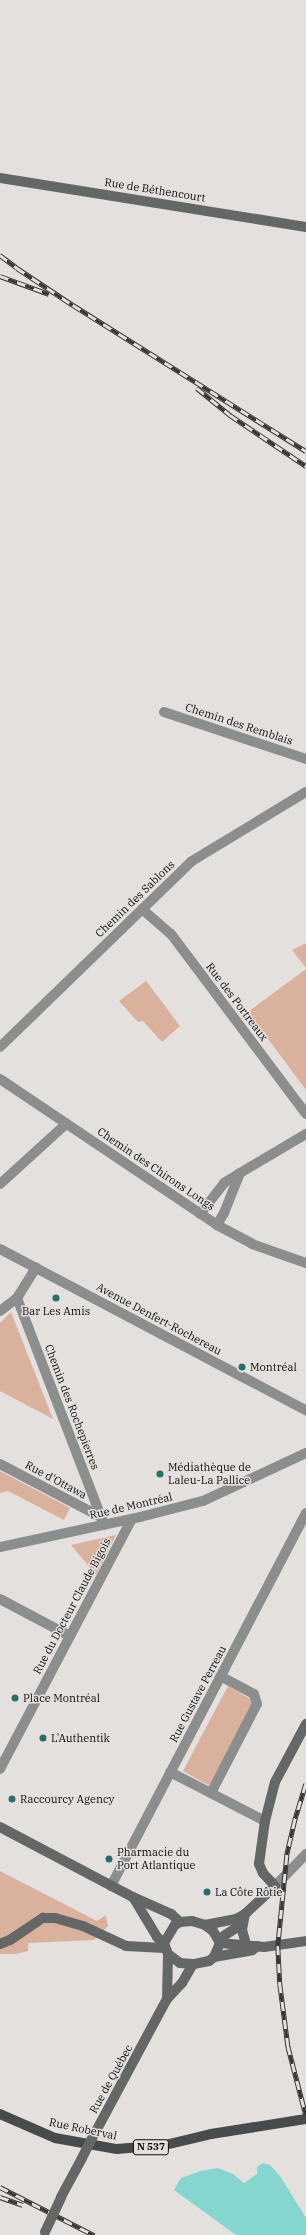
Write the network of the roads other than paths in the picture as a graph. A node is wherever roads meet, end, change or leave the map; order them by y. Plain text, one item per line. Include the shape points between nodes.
1 (0, 178) edge
2 (306, 227) edge
3 (164, 712) dead end
4 (306, 759) edge
5 (306, 792) edge
6 (142, 909) junction
7 (0, 1047) edge
8 (0, 1079) edge
9 (306, 1114) edge
10 (66, 1124) junction
11 (306, 1134) edge
12 (240, 1174) junction
13 (0, 1184) edge
14 (200, 1214) junction
15 (217, 1225) junction
16 (0, 1249) edge
17 (306, 1263) edge
18 (36, 1268) junction
19 (17, 1298) junction
20 (0, 1311) edge
21 (306, 1410) edge
22 (306, 1453) edge
23 (0, 1464) edge
24 (306, 1513) edge
25 (132, 1519) junction
26 (102, 1521) junction
27 (0, 1547) edge
28 (0, 1599) edge
29 (70, 1636) junction
30 (220, 1676) junction
31 (306, 1724) edge
32 (0, 1769) edge
33 (170, 1772) junction
34 (211, 1793) junction
35 (265, 1821) junction
36 (0, 1828) edge
37 (306, 1854) edge
38 (111, 1886) junction
39 (275, 1886) junction
40 (133, 1897) junction
41 (243, 1919) junction
42 (180, 1922) junction
43 (206, 1925) junction
44 (219, 1941) junction
45 (306, 1941) edge
46 (0, 1944) edge
47 (246, 1944) junction
48 (258, 1946) junction
49 (166, 1948) junction
50 (214, 1957) junction
51 (193, 1964) junction
52 (167, 1999) junction
53 (0, 2114) edge
54 (306, 2119) edge
55 (44, 2234) edge

1 - 2 street, Rue de Béthencourt
3 - 4 street, Chemin des Remblais
5 - 6 street, Chemin des Sablons via 192,862
6 - 7 street, Chemin des Sablons
6 - 9 street, Rue des Portreaux via 171,934
8 - 10 street, Chemin des Chirons Longs
10 - 13 street
10 - 14 street, Chemin des Chirons Longs
11 - 12 street
12 - 14 street via 224,1183
12 - 15 street
14 - 15 street, Chemin des Chirons Longs
15 - 17 street, Chemin des Chirons Longs via 252,1244
16 - 18 street, Avenue Denfert-Rochereau
18 - 19 street
18 - 21 street, Avenue Denfert-Rochereau
19 - 20 street
19 - 26 street, Chemin des Rochepierres
22 - 25 street, Rue de Montréal via 203,1501
23 - 26 street, Rue d'Ottawa
24 - 30 street, Rue Gustave Perreau
25 - 26 street, Rue de Montréal
25 - 29 street, Rue du Docteur Claude Bigois
26 - 27 street, Rue de Montréal
28 - 29 street
29 - 32 street, Rue du Docteur Claude Bigois
30 - 33 street, Rue Gustave Perreau
30 - 34 street via 254,1694 257,1704
31 - 35 street via 275,1782
33 - 34 street
33 - 38 street, Rue Gustave Perreau
34 - 35 street
35 - 39 street via 259,1864 263,1874
36 - 38 street
37 - 39 street
38 - 40 street
39 - 41 street
40 - 42 street via 171,1914
40 - 49 street
41 - 43 street
41 - 44 street
41 - 47 street via 242,1930
42 - 43 street via 192,1921
42 - 49 street via 170,1930
43 - 44 street
44 - 47 street
44 - 50 street
45 - 48 street
46 - 49 street via 43,1918 55,1918 83,1926 126,1946
47 - 48 street
48 - 50 street via 252,1950
49 - 51 street via 180,1964
49 - 52 street, Rue de Québec
50 - 51 street
51 - 52 street, Rue de Québec via 182,1983
52 - 55 street, Rue de Québec, bridge via 61,2197
53 - 54 main road, Rue Roberval / N 537 via 56,2138 117,2149 165,2145 211,2134

